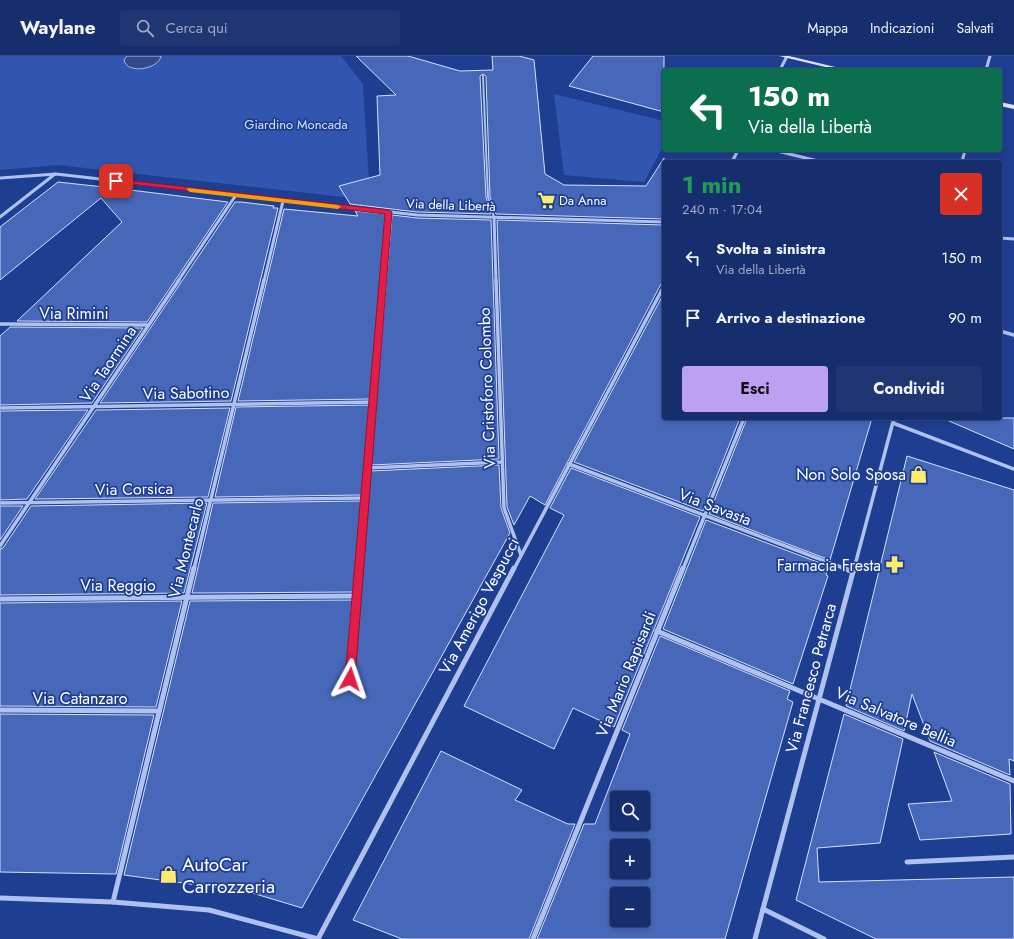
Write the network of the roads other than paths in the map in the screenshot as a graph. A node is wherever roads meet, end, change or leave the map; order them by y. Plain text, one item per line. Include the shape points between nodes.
1 (785, 56) edge
2 (990, 56) edge
3 (781, 68) edge
4 (836, 68) edge
5 (987, 68) edge
6 (483, 76) dead end
7 (1002, 105) edge
8 (1014, 108) edge
9 (781, 152) edge
10 (814, 160) edge
11 (56, 174) junction
12 (0, 178) edge
13 (236, 196) junction
14 (283, 201) junction
15 (389, 212) junction
16 (0, 217) edge
17 (494, 217) junction
18 (662, 222) edge
19 (1002, 238) edge
20 (1014, 238) edge
21 (662, 290) edge
22 (0, 324) edge
23 (148, 325) junction
24 (1002, 332) edge
25 (1014, 335) edge
26 (373, 402) junction
27 (233, 404) junction
28 (93, 406) junction
29 (0, 408) edge
30 (743, 420) edge
31 (893, 421) edge
32 (502, 462) junction
33 (569, 464) junction
34 (367, 468) junction
35 (1014, 469) edge
36 (364, 498) junction
37 (210, 500) junction
38 (0, 503) edge
39 (29, 503) junction
40 (704, 515) junction
41 (0, 546) edge
42 (521, 555) junction
43 (853, 572) junction
44 (357, 596) junction
45 (187, 598) junction
46 (0, 599) edge
47 (657, 631) junction
48 (350, 679) dead end
49 (819, 699) junction
50 (0, 710) edge
51 (159, 711) junction
52 (1014, 781) edge
53 (1014, 857) edge
54 (907, 862) dead end
55 (0, 898) edge
56 (113, 902) junction
57 (762, 909) junction
58 (318, 939) edge
59 (533, 939) edge
60 (755, 939) edge
61 (824, 939) edge

1 - 3 street
1 - 4 street
2 - 5 street
6 - 17 lane via 488,197
7 - 8 street
9 - 10 street
11 - 12 street, Via della Libertà
11 - 13 street, Via della Libertà
11 - 16 street
13 - 14 street, Via della Libertà
13 - 23 street, Via Taormina
14 - 15 street, Via della Libertà
14 - 27 street, Via Montecarlo
15 - 17 street, Via della Libertà
15 - 26 street
17 - 18 street, Via della Libertà
17 - 32 street, Via Cristoforo Colombo
19 - 20 street
21 - 33 street, Via Amerigo Vespucci
22 - 23 street, Via Rimini
23 - 28 street, Via Taormina
24 - 25 street
26 - 27 street, Via Sabotino
26 - 34 street
27 - 28 street, Via Sabotino
27 - 37 street, Via Montecarlo
28 - 29 street, Via Sabotino
28 - 39 street, Via Taormina
30 - 40 street, Via Mario Rapisardi
31 - 35 street
31 - 43 street, Via Francesco Petrarca
32 - 34 street
32 - 42 street, Via Cristoforo Colombo via 504,508
33 - 40 street, Via Savasta
33 - 42 street, Via Amerigo Vespucci
34 - 36 street
36 - 37 street, Via Corsica
36 - 44 street
37 - 39 street, Via Corsica
37 - 45 street, Via Montecarlo
38 - 39 street, Via Corsica
39 - 41 street, Via Taormina
40 - 43 street, Via Savasta
40 - 47 street, Via Mario Rapisardi
42 - 58 street, Via Amerigo Vespucci
43 - 49 street, Via Francesco Petrarca
44 - 45 street, Via Reggio
44 - 48 street
45 - 46 street, Via Reggio
45 - 51 street, Via Montecarlo
47 - 49 street, Via Salvatore Bellia
47 - 59 street, Via Mario Rapisardi
49 - 52 street, Via Salvatore Bellia
49 - 57 street, Via Francesco Petrarca
50 - 51 street, Via Catanzaro
51 - 56 street, Via Montecarlo
53 - 54 street
55 - 56 street
56 - 58 street via 209,910
57 - 60 street, Via Francesco Petrarca
57 - 61 street

